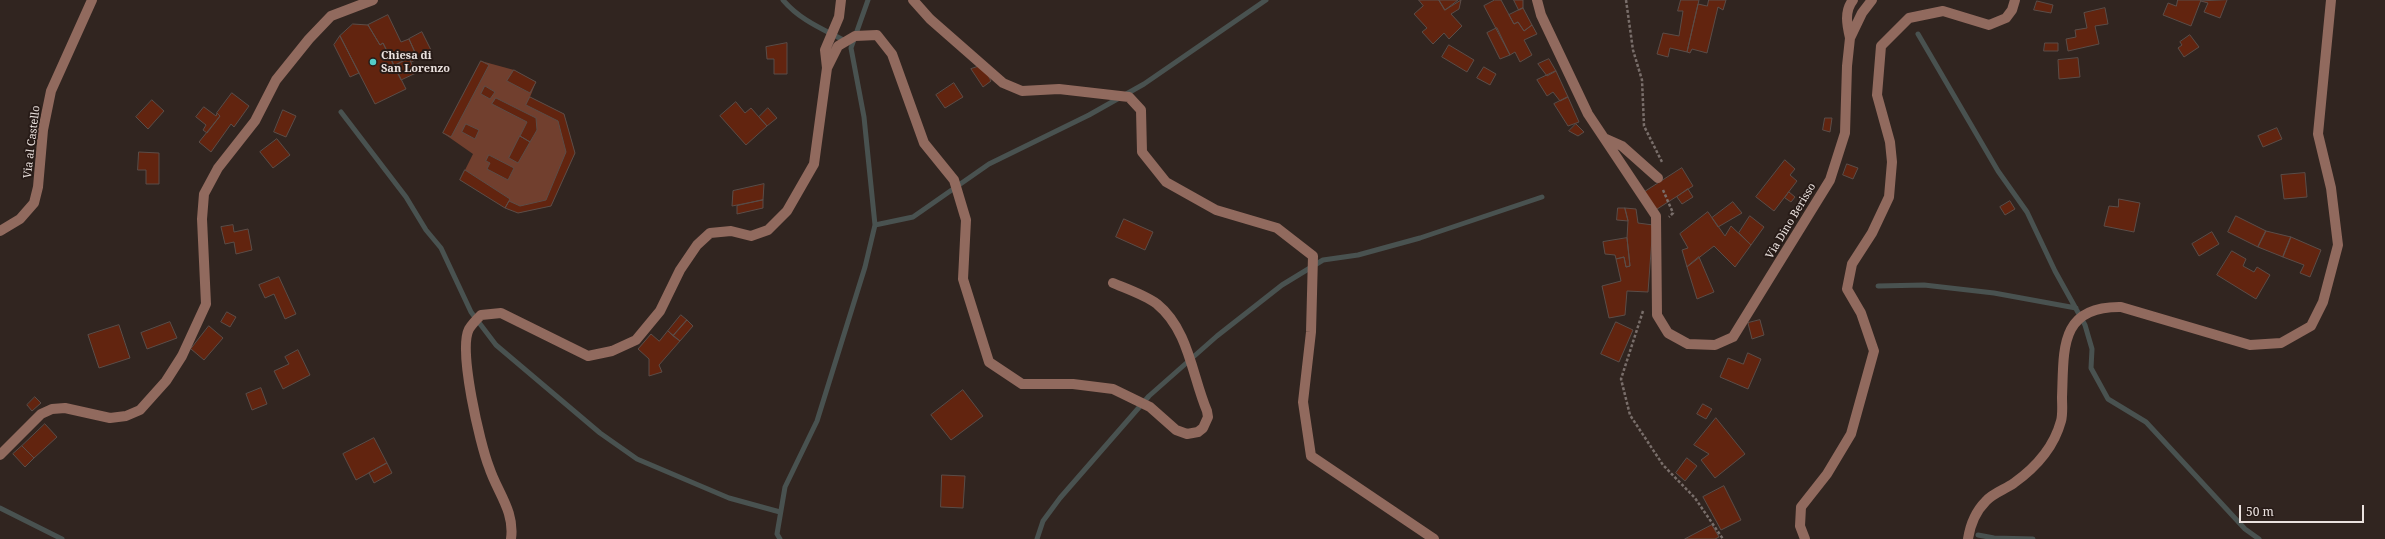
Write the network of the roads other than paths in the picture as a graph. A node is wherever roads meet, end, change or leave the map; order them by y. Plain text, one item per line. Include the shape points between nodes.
1 (92, 0) edge
2 (373, 0) edge
3 (841, 0) edge
4 (913, 0) edge
5 (1537, 0) edge
6 (1853, 0) edge
7 (1872, 0) edge
8 (2015, 0) edge
9 (2331, 0) edge
10 (1850, 38) junction
11 (827, 68) junction
12 (1604, 138) junction
13 (1658, 178) road end
14 (0, 231) edge
15 (1113, 283) dead end
16 (0, 455) edge
17 (511, 539) edge
18 (1434, 539) edge
19 (1805, 539) edge
20 (1968, 539) edge

1 - 14 street, Via al Castello via 51,91 43,130 38,187 34,203 20,219
2 - 16 street via 331,16 309,39 276,80 255,120 218,168 204,194 202,219 206,304 182,356 166,381 140,410 126,416 110,418 65,408 52,409 31,422
3 - 11 street via 839,17 825,50
4 - 18 street via 930,19 1003,83 1022,91 1059,89 1129,97 1141,110 1142,152 1166,182 1216,210 1277,228 1313,256 1311,332 1303,402 1311,456
5 - 12 street, Via Dino Berisso via 1541,15 1588,114
6 - 10 street via 1848,6 1847,24
7 - 10 street, Via Dino Berisso via 1862,13
8 - 19 street via 2006,18 1989,25 1943,10 1910,18 1881,46 1877,95 1890,142 1890,197 1872,233 1852,264 1847,289 1861,313 1874,352 1851,434 1827,474 1801,508 1800,526
9 - 20 street via 2318,134 2331,188 2338,245 2323,302 2311,326 2281,343 2250,344 2121,307 2104,306 2087,312 2075,323 2066,340 2061,421 2046,454 2014,483 1986,501 1970,525
10 - 12 street, Via Dino Berisso via 1845,133 1830,180 1733,337 1714,345 1688,344 1668,333 1657,315 1656,216
11 - 15 street via 838,46 855,36 877,35 892,54 924,143 954,180 966,220 963,279 989,362 1022,384 1073,384 1113,390 1150,407 1181,433 1198,432 1206,423 1207,412 1185,344 1169,317 1156,304
11 - 17 street via 814,164 787,211 768,230 751,236 731,231 710,233 680,270 660,311 636,340 612,351 588,356 501,313 481,315 468,330 465,360 475,409 489,467 509,510 513,528
12 - 13 street via 1622,146

